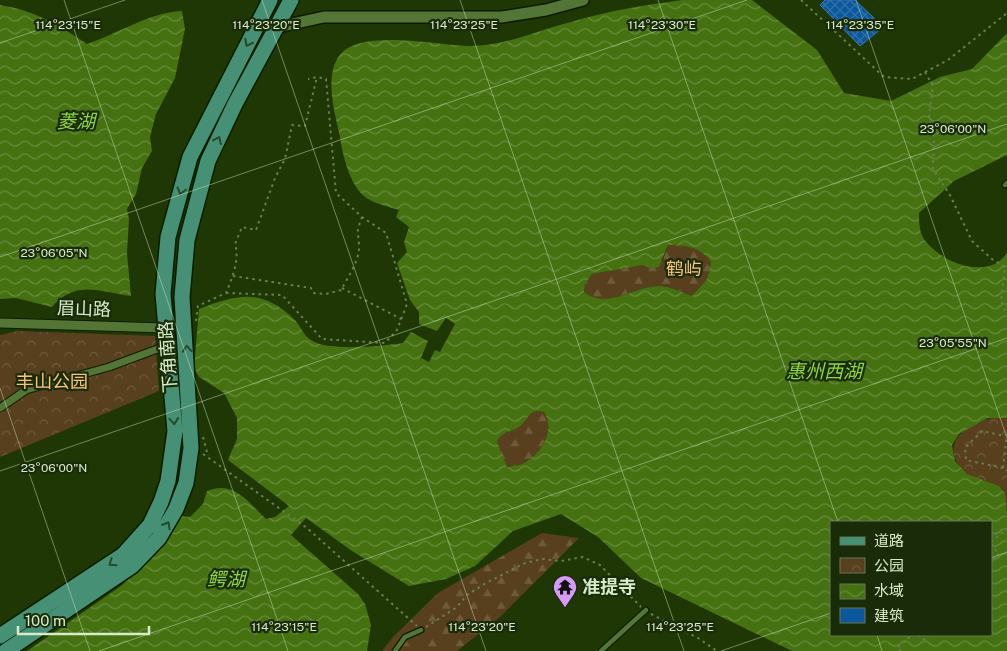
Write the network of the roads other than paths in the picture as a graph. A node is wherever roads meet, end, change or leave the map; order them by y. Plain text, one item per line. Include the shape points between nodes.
1 (291, 0) edge
2 (583, 0) edge
3 (265, 2) edge
4 (278, 27) junction
5 (0, 322) edge
6 (166, 328) junction
7 (168, 345) junction
8 (0, 408) edge
9 (646, 610) road end
10 (421, 630) road end
11 (0, 636) edge
12 (6, 651) edge
13 (395, 651) edge
14 (601, 651) edge

1 - 4 main road, 下角南路
2 - 4 street via 502,18 324,17
3 -> 6 main road, 下角南路 via 190,157 168,238 164,294
12 -> 4 main road, 下角南路 via 132,566 159,538 176,509 186,483 191,448 182,297 187,240 208,161
5 - 6 street, 眉山路
6 - 7 main road, 下角南路
7 - 8 street via 109,367 26,390
7 -> 11 main road, 下角南路 via 175,431 173,455 161,502 150,525 123,555
9 - 14 lane
10 - 13 lane via 405,637

